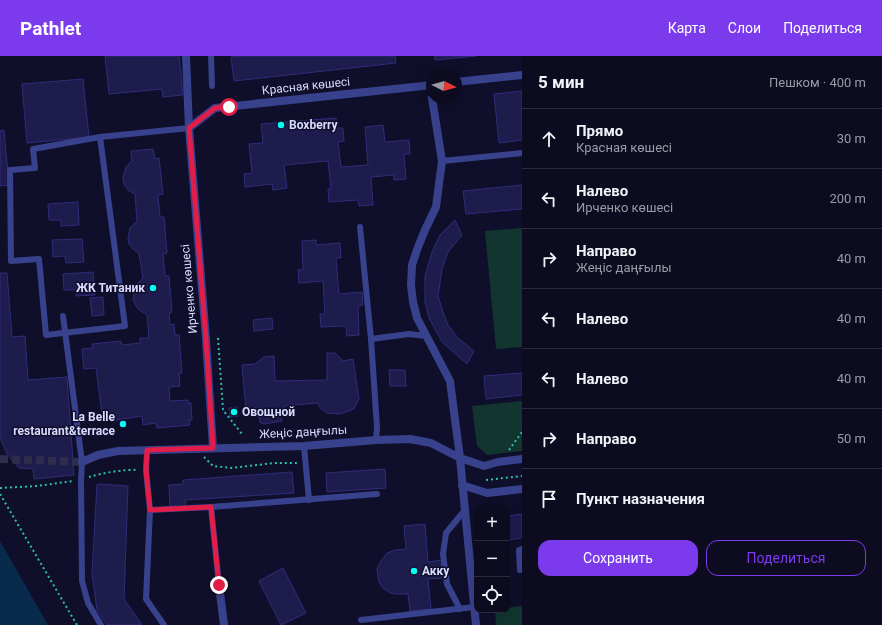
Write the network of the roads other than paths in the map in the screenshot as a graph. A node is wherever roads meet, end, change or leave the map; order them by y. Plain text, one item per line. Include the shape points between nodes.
1 (186, 56) edge
2 (210, 56) edge
3 (522, 76) edge
4 (462, 81) edge
5 (212, 86) dead end
6 (426, 86) edge
7 (433, 104) edge
8 (189, 128) junction
9 (100, 137) junction
10 (522, 153) edge
11 (442, 161) junction
12 (360, 228) dead end
13 (63, 316) dead end
14 (65, 333) junction
15 (426, 336) junction
16 (371, 338) junction
17 (376, 440) junction
18 (304, 446) junction
19 (213, 448) junction
20 (147, 450) junction
21 (460, 458) junction
22 (522, 460) edge
23 (82, 462) junction
24 (462, 485) junction
25 (522, 489) edge
26 (376, 494) dead end
27 (308, 500) junction
28 (211, 507) junction
29 (150, 510) junction
30 (465, 510) junction
31 (522, 549) edge
32 (522, 569) edge
33 (219, 585) joint
34 (474, 607) joint
35 (460, 609) junction
36 (475, 613) edge
37 (361, 620) dead end
38 (101, 625) edge
39 (164, 625) edge
40 (224, 625) edge
41 (476, 625) edge

1 - 8 street, Ирченко көшесі
2 - 5 lane
3 - 4 street
6 - 8 street, Красная көшесі via 215,108
7 - 11 street
8 - 9 lane
8 - 19 street, Ирченко көшесі
9 - 14 lane via 125,326
9 - 14 lane via 33,149 34,168 10,170 11,261 39,259 46,335
10 - 11 lane
11 - 15 street via 436,206 424,230 412,266 413,302
12 - 16 lane
13 - 14 lane
14 - 23 lane
15 - 16 lane via 409,334
15 - 21 street via 450,381
16 - 17 lane
17 - 18 street, Жеңіс даңғылы
17 - 21 street, Жеңіс даңғылы via 410,439 428,443
18 - 19 street, Жеңіс даңғылы
18 - 27 lane
19 - 20 street, Жеңіс даңғылы
20 - 23 street, Жеңіс даңғылы via 118,451 98,455
20 - 29 lane
21 - 22 street, Жеңіс даңғылы via 484,466
21 - 24 street
23 - 38 lane via 82,581 88,603
24 - 25 street via 487,493
24 - 30 street
26 - 27 lane
27 - 28 lane
28 - 29 lane
28 - 33 lane
29 - 39 lane via 146,599
30 - 34 street
30 - 35 lane via 446,533 443,554 446,584
31 - 32 lane via 519,550 520,570
33 - 40 street
34 - 35 lane
35 - 37 lane
36 - 41 street

